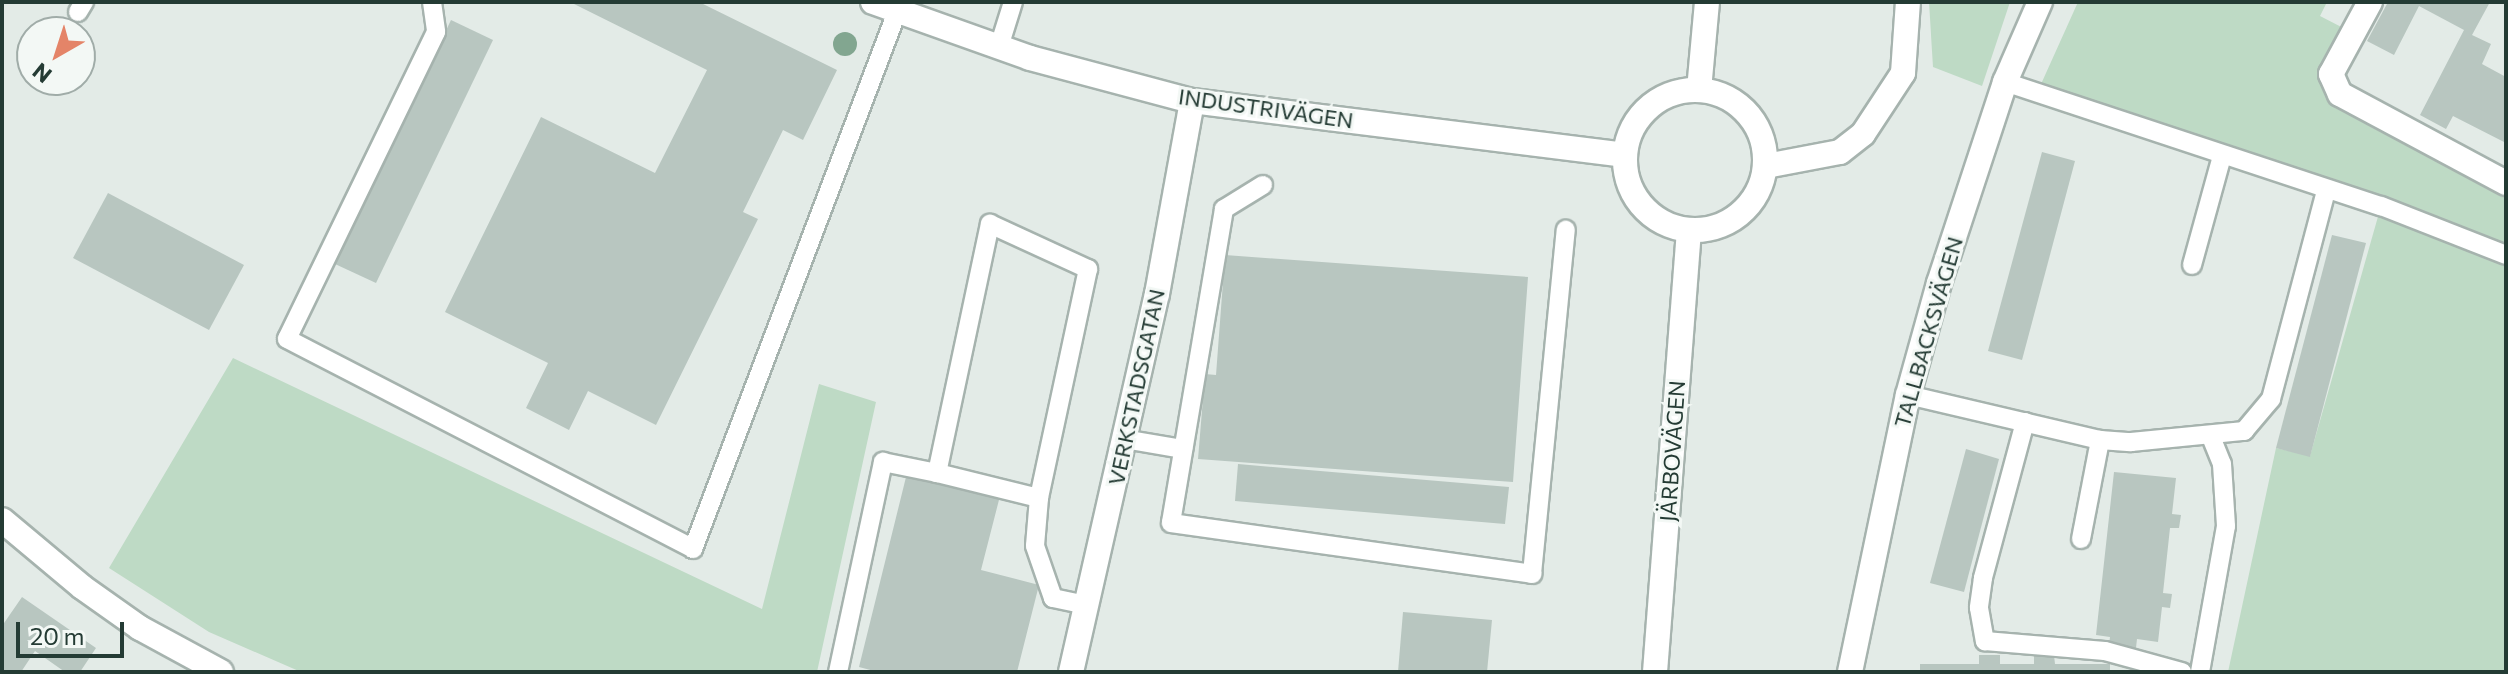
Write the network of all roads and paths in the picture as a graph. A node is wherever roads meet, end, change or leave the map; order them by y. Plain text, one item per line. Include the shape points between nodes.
1 (432, 2) edge
2 (873, 2) edge
3 (1013, 2) edge
4 (1707, 2) edge
5 (1908, 2) edge
6 (2040, 2) edge
7 (2370, 2) edge
8 (897, 12) junction
9 (999, 47) junction
10 (2005, 82) junction
11 (1699, 90) junction
12 (1192, 101) junction
13 (1624, 155) junction
14 (2222, 156) junction
15 (1766, 166) junction
16 (2506, 183) edge
17 (1263, 185) dead end
18 (2326, 191) junction
19 (1566, 230) dead end
20 (1689, 231) junction
21 (2506, 255) edge
22 (2192, 265) dead end
23 (1908, 395) junction
24 (2025, 422) junction
25 (2211, 437) junction
26 (1124, 439) junction
27 (2100, 440) junction
28 (1183, 449) junction
29 (937, 473) junction
30 (1039, 498) junction
31 (2, 520) edge
32 (2081, 539) dead end
33 (1086, 605) junction
34 (221, 672) edge
35 (838, 672) edge
36 (1071, 672) edge
37 (1655, 672) edge
38 (1850, 672) edge
39 (2182, 672) edge
40 (2200, 672) edge

1 - 8 lane via 436,32 287,339 693,549
2 - 8 street, INDUSTRIVÄGEN
3 - 9 lane
4 - 11 street
5 - 15 street via 1903,73 1863,134 1840,152
6 - 10 street, TALLBACKSVÄGEN
7 - 16 street via 2331,74 2340,94
8 - 9 street, INDUSTRIVÄGEN
9 - 12 street, INDUSTRIVÄGEN
10 - 14 lane
10 - 23 street, TALLBACKSVÄGEN
11 - 13 street via 1679,90 1647,109 1629,136
11 - 15 street via 1733,100 1747,113 1765,145
12 - 13 street, INDUSTRIVÄGEN
12 - 26 street, VERKSTADSGATAN
13 - 20 street via 1639,201 1667,225
14 - 18 lane
14 - 22 lane
15 - 20 street via 1759,191 1740,215
17 - 28 lane via 1224,209
18 - 21 lane via 2381,206
18 - 25 lane via 2271,399 2244,431
19 - 28 lane via 1532,574 1171,523
20 - 37 street, JÄRBOVÄGEN
23 - 24 lane
23 - 38 street, TALLBACKSVÄGEN
24 - 27 lane
24 - 39 lane via 1983,578 1979,608 1985,641 2105,651
25 - 27 lane
25 - 40 lane via 2222,464 2226,526
26 - 28 lane
26 - 33 street, VERKSTADSGATAN
27 - 32 lane
29 - 30 lane
29 - 30 lane via 990,224 1088,269
29 - 35 lane via 883,462
30 - 33 lane via 1035,546 1053,598
31 - 34 street via 105,603
33 - 36 street, VERKSTADSGATAN

